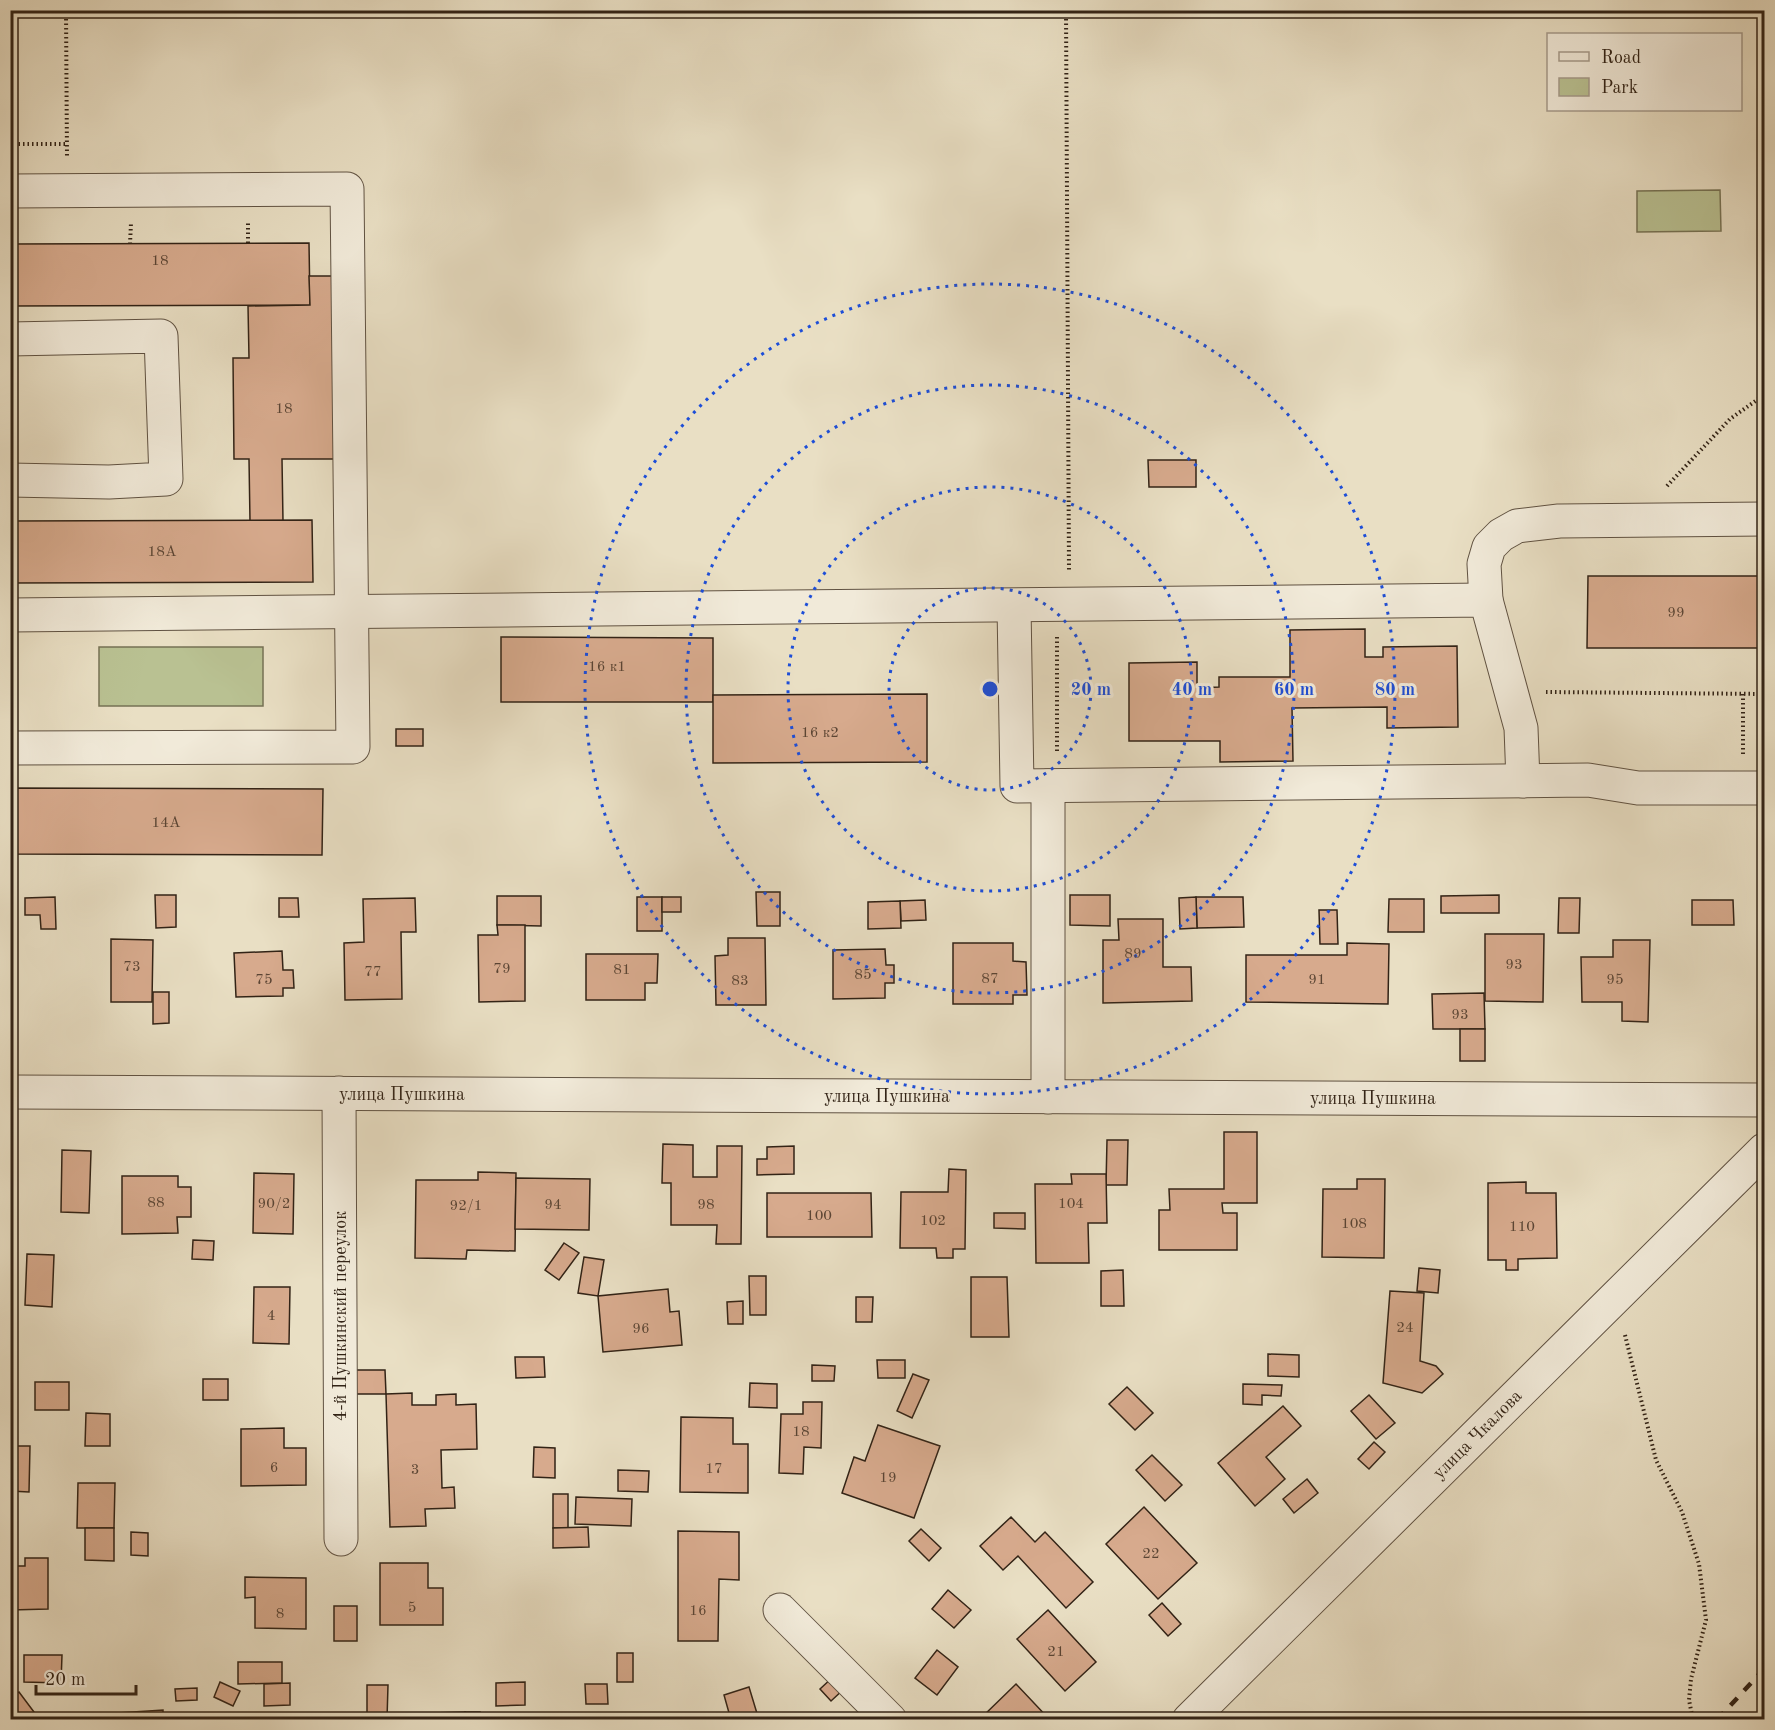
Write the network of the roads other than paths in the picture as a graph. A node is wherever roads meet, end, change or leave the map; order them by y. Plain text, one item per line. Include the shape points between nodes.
1 (13, 191) edge
2 (10, 339) edge
3 (10, 480) edge
4 (1764, 519) edge
5 (1486, 600) junction
6 (1014, 606) junction
7 (353, 612) junction
8 (10, 615) edge
9 (10, 748) edge
10 (1523, 781) junction
11 (1052, 786) junction
12 (1754, 788) edge
13 (10, 1092) edge
14 (339, 1093) junction
15 (1048, 1097) junction
16 (1764, 1100) edge
17 (1764, 1150) edge
18 (341, 1539) dead end
19 (780, 1610) dead end
20 (890, 1719) edge
21 (1189, 1719) edge

1 - 7 street via 347,189
2 - 3 street via 161,336 166,479
4 - 5 street via 1538,522 1509,530 1490,547 1484,564
5 - 6 street
5 - 10 street via 1521,728
6 - 7 street
6 - 11 street via 1017,786
7 - 8 street
7 - 9 street via 353,747
10 - 11 street
10 - 12 street via 1588,780 1638,788
11 - 15 street
13 - 14 street, улица Пушкина
14 - 15 street, улица Пушкина
14 - 18 street, 4-й Пушкинский переулок
15 - 16 street, улица Пушкина
17 - 21 street, улица Чкалова
19 - 20 street

